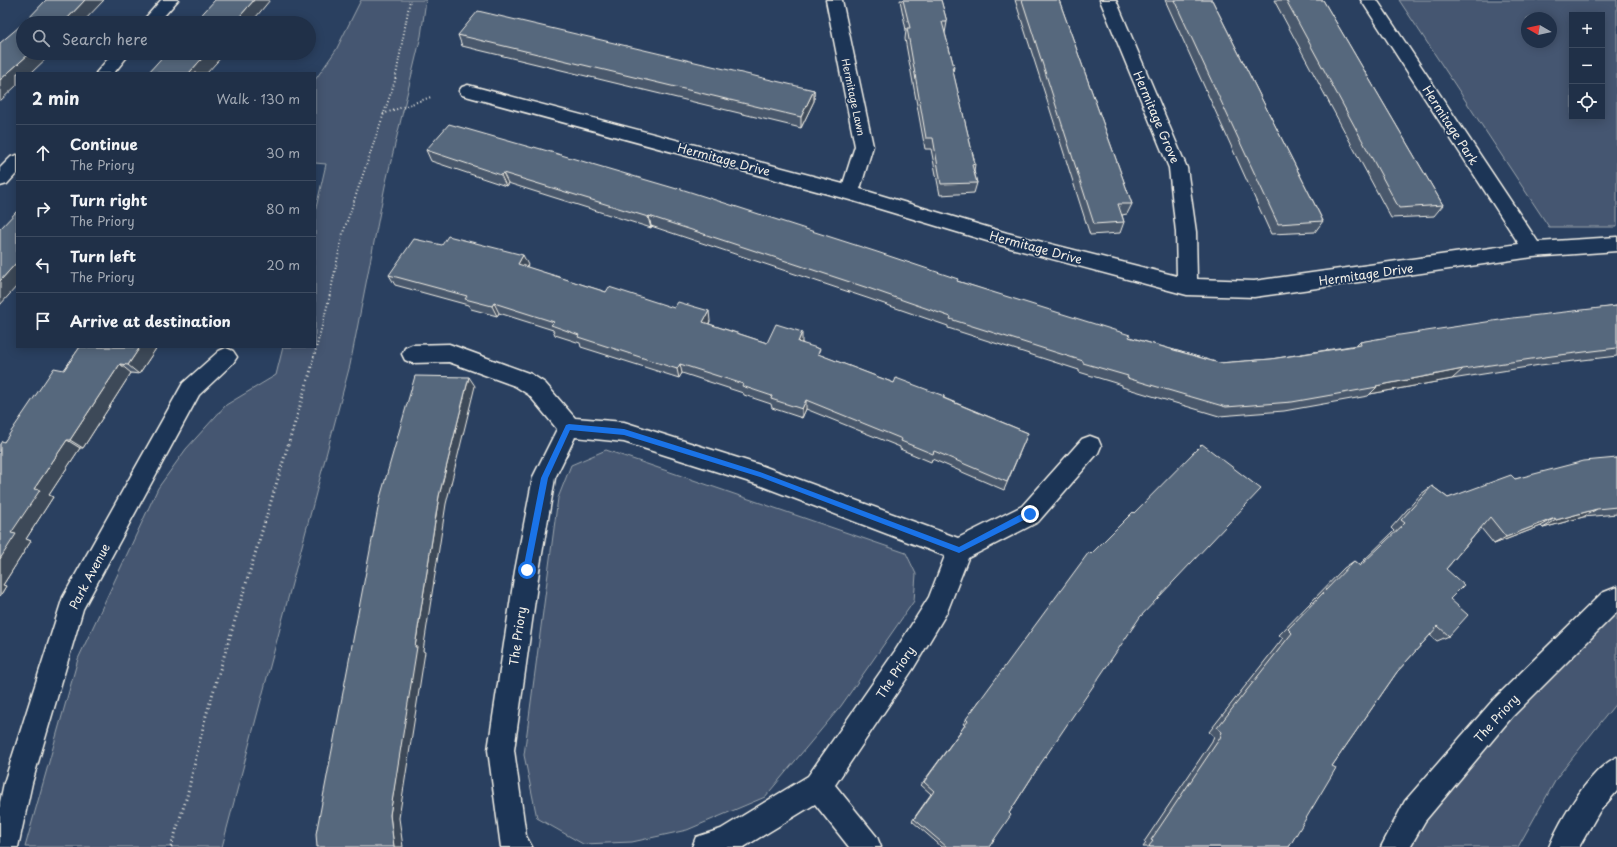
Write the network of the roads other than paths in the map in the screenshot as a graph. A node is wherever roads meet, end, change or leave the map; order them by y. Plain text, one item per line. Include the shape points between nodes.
1 (170, 0) edge
2 (834, 0) edge
3 (1108, 0) edge
4 (1370, 0) edge
5 (155, 16) edge
6 (116, 60) edge
7 (105, 72) edge
8 (468, 91) dead end
9 (16, 163) edge
10 (0, 179) edge
11 (850, 193) junction
12 (1617, 244) edge
13 (1533, 250) junction
14 (1187, 287) junction
15 (412, 354) dead end
16 (226, 357) dead end
17 (569, 427) junction
18 (1090, 446) dead end
19 (959, 550) junction
20 (1614, 600) edge
21 (1617, 771) edge
22 (818, 786) junction
23 (4, 847) edge
24 (518, 847) edge
25 (706, 847) edge
26 (868, 847) edge
27 (1395, 847) edge
28 (1563, 847) edge

1 - 5 street
2 - 11 street, Hermitage Lawn via 864,146
3 - 14 street, Hermitage Grove via 1178,168 1186,232
4 - 13 street, Hermitage Park
6 - 7 street
8 - 11 street, Hermitage Drive
9 - 10 street
11 - 14 street, Hermitage Drive via 1007,240
12 - 13 street, Hermitage Drive
13 - 14 street, Hermitage Drive via 1254,289
15 - 17 street via 449,353 523,380 538,389
16 - 23 street, Park Avenue via 191,389 72,605 18,782
17 - 19 street via 624,432 760,475
17 - 24 street, The Priory via 544,478 527,570 500,750 513,843
18 - 19 street via 1030,514
19 - 22 street, The Priory via 938,604 904,660
20 - 27 street, The Priory via 1503,708 1415,811
21 - 28 street via 1589,802
22 - 25 street, The Priory via 726,842
22 - 26 street

